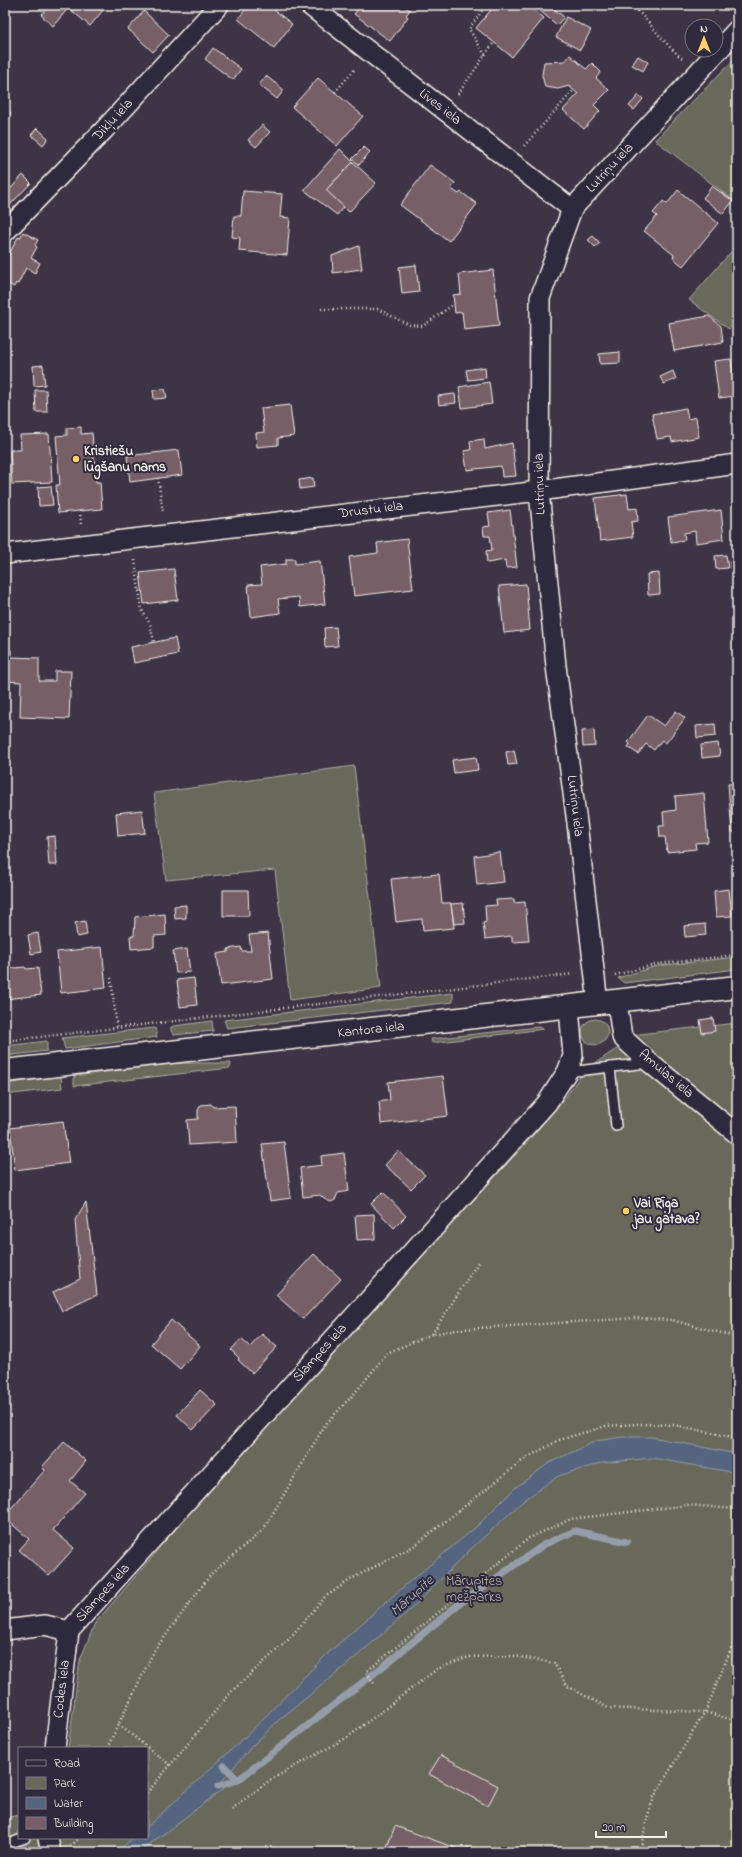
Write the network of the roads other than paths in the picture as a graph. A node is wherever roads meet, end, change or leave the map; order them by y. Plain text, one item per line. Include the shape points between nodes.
1 (219, 5) edge
2 (309, 5) edge
3 (737, 30) edge
4 (572, 209) junction
5 (5, 232) edge
6 (737, 464) edge
7 (539, 490) junction
8 (5, 554) edge
9 (737, 987) edge
10 (607, 1003) junction
11 (569, 1007) junction
12 (650, 1063) junction
13 (610, 1067) junction
14 (5, 1071) edge
15 (568, 1072) junction
16 (616, 1126) dead end
17 (737, 1134) edge
18 (5, 1630) edge
19 (70, 1631) junction
20 (55, 1747) edge
21 (21, 1839) edge
22 (48, 1839) edge
23 (5, 1845) edge
24 (51, 1852) edge

1 - 5 street, Dikļu iela via 104,130
2 - 4 street, Līves iela
3 - 4 street, Lutriņu iela
4 - 7 street, Lutriņu iela via 540,298
6 - 7 street, Drustu iela
7 - 8 street, Drustu iela
7 - 10 street, Lutriņu iela via 556,666 594,972
9 - 10 main road, Kantora iela
10 - 11 main road, Kantora iela
10 - 12 street, Amulas iela via 622,1036
11 - 14 main road, Kantora iela
11 - 15 street, Slampes iela via 573,1056
12 - 13 lane
12 - 17 street, Amulas iela
13 - 15 lane
13 - 16 lane
15 - 19 street, Slampes iela via 547,1103
18 - 19 street, Slampes iela via 45,1625
19 - 20 street, Codes iela
21 - 23 lane
22 - 24 street

